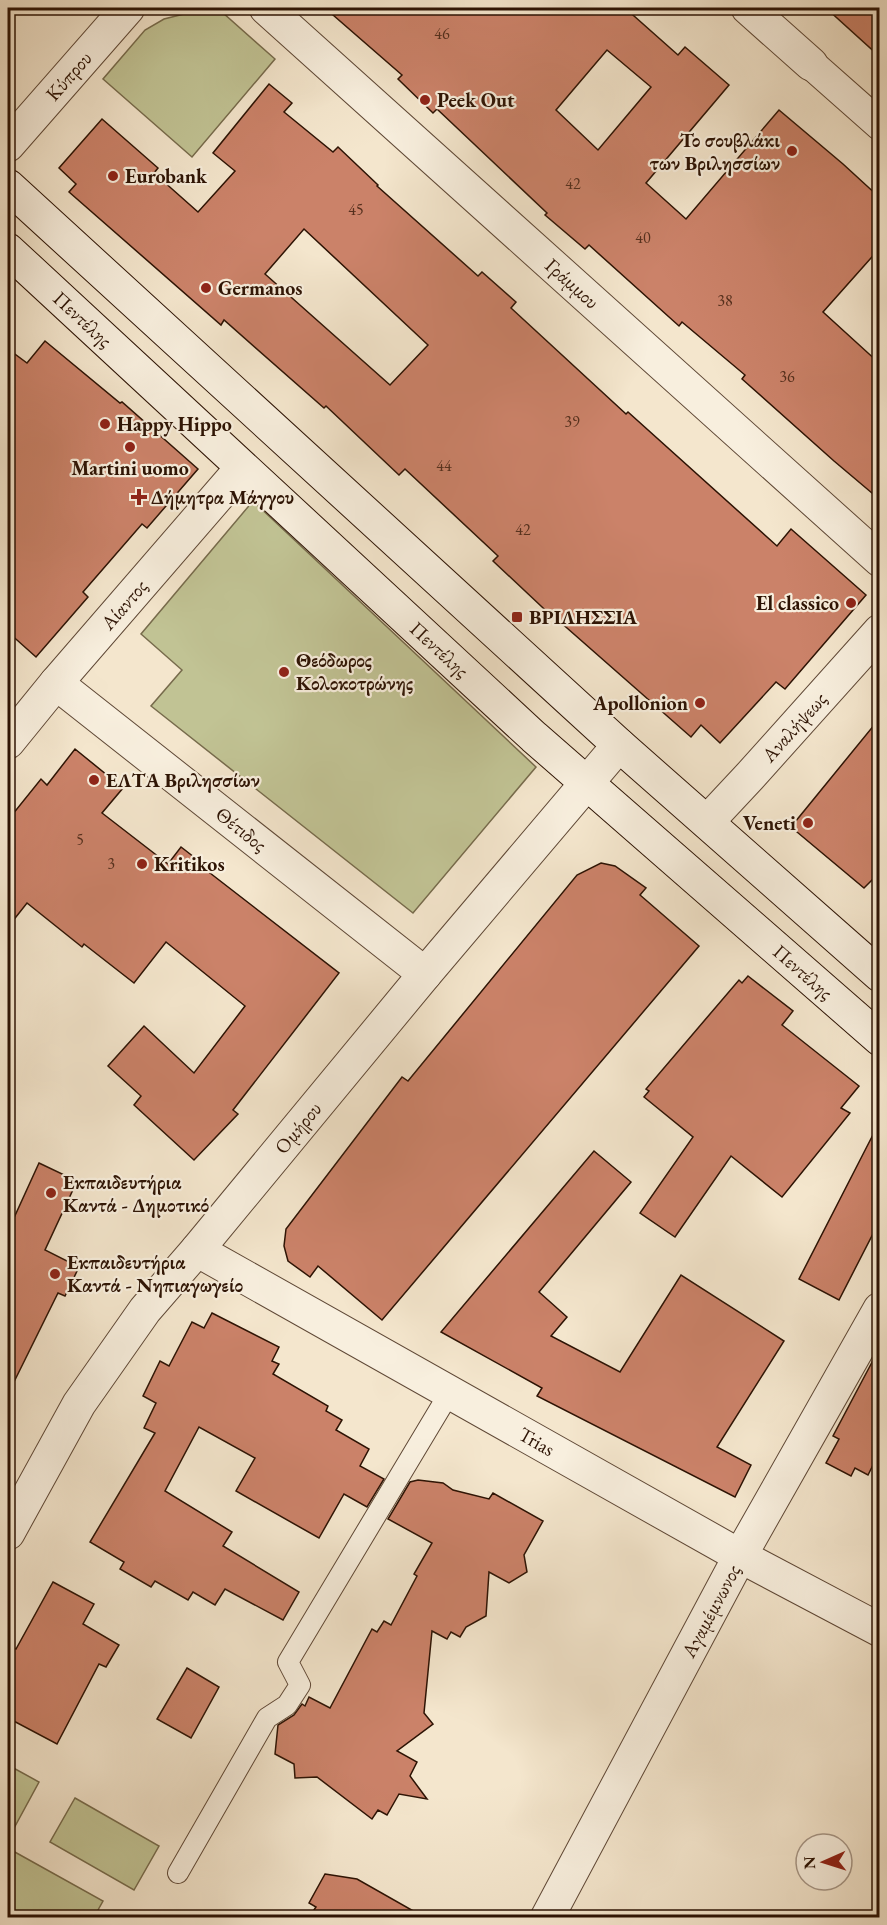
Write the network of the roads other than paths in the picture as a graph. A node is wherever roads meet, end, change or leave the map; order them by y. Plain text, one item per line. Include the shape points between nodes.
1 (128, 8) edge
2 (266, 8) edge
3 (748, 8) edge
4 (811, 64) joint
5 (879, 125) edge
6 (8, 145) edge
7 (8, 186) edge
8 (8, 250) edge
9 (242, 468) junction
10 (879, 560) edge
11 (879, 631) edge
12 (56, 683) junction
13 (8, 742) edge
14 (619, 745) junction
15 (587, 784) junction
16 (706, 822) junction
17 (425, 975) junction
18 (879, 975) edge
19 (879, 1040) edge
20 (197, 1250) junction
21 (879, 1309) edge
22 (450, 1392) junction
23 (8, 1533) edge
24 (740, 1556) junction
25 (879, 1630) edge
26 (178, 1873) dead end
27 (547, 1917) edge

1 - 6 street, Κύπρου
2 - 10 street, Γράμμου
3 - 4 street
4 - 5 street
7 - 14 street
8 - 9 street, Πεντέλης
9 - 12 street, Αίαντος
9 - 15 street, Πεντέλης
11 - 16 street, Αναλήψεως
12 - 13 street, Αίαντος
12 - 17 street, Θέτιδος
14 - 15 street, Ομήρου
14 - 16 street
15 - 17 street, Ομήρου
15 - 19 street, Πεντέλης
16 - 18 street
17 - 20 street, Ομήρου
20 - 22 street, Trias
20 - 23 street, Ομήρου via 145,1310 79,1404
21 - 24 street, Αγαμέμνωνος
22 - 24 street, Trias
22 - 26 lane via 288,1662 300,1685 287,1705 267,1718
24 - 25 street, Trias
24 - 27 street, Αγαμέμνωνος

